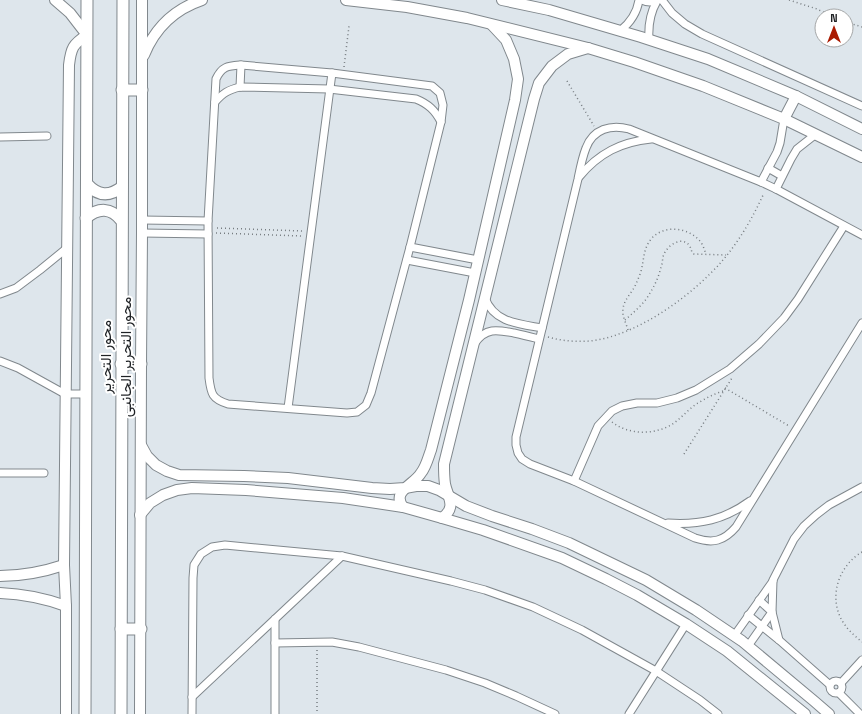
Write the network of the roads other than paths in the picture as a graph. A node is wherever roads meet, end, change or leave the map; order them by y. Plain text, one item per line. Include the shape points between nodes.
1 (56, 0) edge
2 (87, 0) edge
3 (122, 0) edge
4 (142, 0) edge
5 (202, 0) edge
6 (346, 0) edge
7 (502, 0) edge
8 (639, 0) edge
9 (642, 0) edge
10 (659, 0) edge
11 (492, 25) junction
12 (620, 31) junction
13 (87, 35) junction
14 (649, 40) junction
15 (588, 48) junction
16 (141, 60) junction
17 (241, 65) junction
18 (332, 73) junction
19 (418, 84) junction
20 (240, 87) junction
21 (330, 89) junction
22 (122, 90) junction
23 (142, 90) junction
24 (796, 96) junction
25 (416, 98) junction
26 (215, 102) junction
27 (862, 106) edge
28 (784, 119) junction
29 (442, 122) junction
30 (862, 129) edge
31 (816, 134) junction
32 (47, 136) dead end
33 (0, 137) edge
34 (653, 139) junction
35 (862, 156) edge
36 (768, 168) junction
37 (782, 176) junction
38 (578, 178) junction
39 (761, 182) junction
40 (86, 184) junction
41 (122, 187) junction
42 (776, 189) junction
43 (86, 218) junction
44 (121, 220) junction
45 (142, 220) junction
46 (844, 226) junction
47 (208, 229) junction
48 (142, 234) junction
49 (862, 235) edge
50 (410, 247) junction
51 (67, 248) junction
52 (407, 260) junction
53 (478, 260) junction
54 (475, 273) junction
55 (0, 294) edge
56 (485, 298) junction
57 (862, 323) edge
58 (541, 334) junction
59 (473, 345) junction
60 (0, 361) edge
61 (121, 364) junction
62 (141, 364) junction
63 (66, 394) junction
64 (86, 394) junction
65 (288, 408) junction
66 (141, 445) junction
67 (0, 473) edge
68 (44, 473) dead end
69 (192, 474) junction
70 (574, 481) junction
71 (862, 487) edge
72 (192, 488) junction
73 (405, 488) junction
74 (449, 496) junction
75 (753, 499) junction
76 (403, 507) junction
77 (140, 515) junction
78 (442, 518) junction
79 (664, 523) junction
80 (342, 556) junction
81 (64, 565) junction
82 (0, 576) edge
83 (773, 580) junction
84 (0, 593) edge
85 (759, 600) junction
86 (66, 606) junction
87 (772, 612) junction
88 (748, 615) junction
89 (275, 619) junction
90 (686, 624) junction
91 (762, 626) junction
92 (121, 629) junction
93 (141, 629) junction
94 (734, 636) junction
95 (779, 640) junction
96 (275, 643) junction
97 (748, 646) junction
98 (862, 660) edge
99 (656, 671) junction
100 (841, 683) junction
101 (830, 685) junction
102 (839, 693) junction
103 (192, 697) junction
104 (66, 714) edge
105 (86, 714) edge
106 (120, 714) edge
107 (140, 714) edge
108 (192, 714) edge
109 (275, 714) edge
110 (555, 714) edge
111 (630, 714) edge
112 (718, 714) edge
113 (805, 714) edge
114 (829, 714) edge
115 (860, 714) edge

1 - 13 street
2 - 13 main road, محور التحرير
3 - 22 main road, محور التحرير
4 - 16 street, محور التحرير الجانبى
5 - 16 street via 184,7 170,17 148,44
6 - 11 street via 407,7
7 - 12 street via 549,10
8 - 12 street via 630,22
9 - 10 street
10 - 14 street via 649,19
10 - 27 street via 685,24 702,34
11 - 15 street
11 - 53 street via 509,46 518,79
12 - 14 street
13 - 40 main road, محور التحرير
13 - 51 street via 77,42 70,52
14 - 24 street via 708,60
15 - 28 street via 702,86
15 - 56 street via 568,54 552,66 539,83
16 - 23 street, محور التحرير الجانبى
17 - 18 street
17 - 20 street
17 - 26 street via 228,66 220,71 216,79
18 - 19 street
18 - 21 street
19 - 25 street
19 - 29 street via 432,86 440,93 443,105
20 - 21 street
20 - 26 street via 230,90
21 - 25 street
21 - 65 street
22 - 23 main road
22 - 41 main road, محور التحرير
23 - 45 street, محور التحرير الجانبى
24 - 28 street
24 - 30 street
25 - 29 street via 432,107
26 - 47 street
28 - 31 street
28 - 36 street via 780,143
29 - 50 street
31 - 35 street
31 - 37 street via 797,149
32 - 33 street
34 - 38 street via 628,143 611,150 595,160
34 - 38 street via 621,127 603,129 589,140
34 - 39 street
36 - 37 street
36 - 39 street
37 - 42 street
38 - 58 street
39 - 42 street
40 - 41 main road via 104,194
40 - 43 main road, محور التحرير
41 - 44 main road, محور التحرير
42 - 46 street
43 - 44 main road via 104,210 117,215
43 - 64 main road, محور التحرير
44 - 61 main road, محور التحرير
45 - 47 street
45 - 48 street, محور التحرير الجانبى
46 - 49 street
46 - 70 street via 798,299 759,344 730,369 689,393 657,402 622,406 612,411 598,426
47 - 48 street
47 - 65 street via 211,390 218,400 228,404
48 - 62 street, محور التحرير الجانبى
50 - 52 street
50 - 53 street
51 - 55 street via 16,288
51 - 63 street
52 - 54 street
52 - 65 street via 366,405 357,412 347,414
53 - 54 street
54 - 73 street via 431,450 421,474
56 - 58 street via 490,309 499,317
56 - 59 street
57 - 75 street
58 - 59 street via 496,330 483,335
58 - 70 street via 516,445 522,459 530,464
59 - 74 street via 444,464 443,474
60 - 63 street
61 - 62 main road
61 - 92 main road, محور التحرير
62 - 66 street, محور التحرير الجانبى
63 - 64 street
63 - 81 street
64 - 105 main road, محور التحرير
66 - 69 street via 156,465 180,475
66 - 77 street, محور التحرير الجانبى
67 - 68 street
69 - 72 street
69 - 73 street via 288,478 372,488
70 - 79 street
71 - 83 street via 829,505 804,526 794,539
72 - 76 street via 343,498
72 - 77 street via 163,495 150,503
73 - 74 street via 428,486
73 - 76 street via 400,495
74 - 78 street via 451,506
74 - 94 street via 466,506 569,543 613,563 696,610
75 - 79 street via 730,514 711,521 691,524
75 - 79 street via 736,527 722,539 704,541
76 - 78 street
77 - 93 street, محور التحرير الجانبى
78 - 90 street via 562,558 631,592
80 - 89 street
80 - 99 street via 451,581 520,602 582,630
80 - 103 street via 225,545 212,547 201,554 194,566 193,578
81 - 82 street via 24,575
81 - 86 street
83 - 85 street
83 - 87 street
84 - 86 street via 33,596
85 - 87 street
85 - 88 street
86 - 104 street
87 - 91 street
87 - 95 street
88 - 91 street
88 - 94 street
89 - 96 street
89 - 103 street
90 - 99 street
90 - 113 street via 727,651
91 - 95 street
91 - 97 street
92 - 93 main road
92 - 106 main road, محور التحرير
93 - 107 street, محور التحرير الجانبى
94 - 97 street
95 - 101 street
96 - 109 street
96 - 110 street via 332,642 353,646 446,670
97 - 114 street
98 - 100 street
99 - 111 street
99 - 112 street
100 - 101 street via 833,681
100 - 102 street
101 - 102 street via 830,690 834,694
102 - 115 street
103 - 108 street

